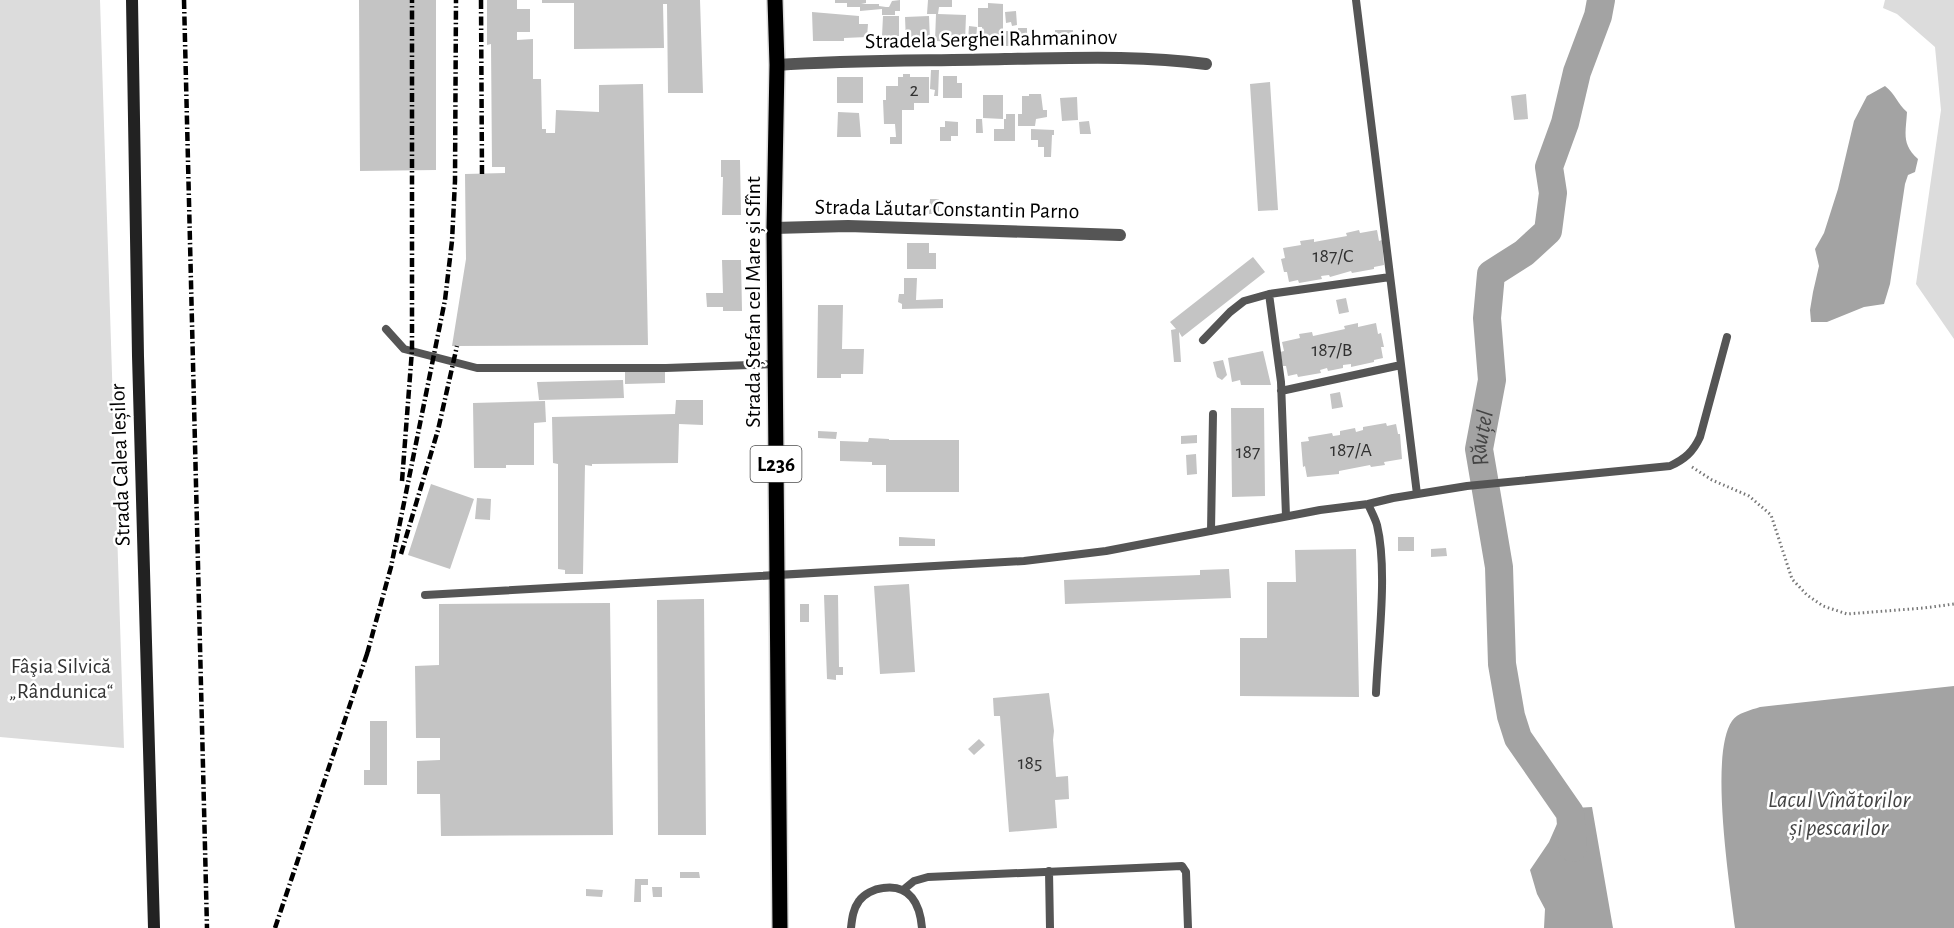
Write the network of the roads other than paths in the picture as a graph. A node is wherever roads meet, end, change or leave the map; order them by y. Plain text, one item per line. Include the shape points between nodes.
1 (132, 0) edge
2 (776, 0) edge
3 (1356, 0) edge
4 (1206, 64) dead end
5 (777, 65) junction
6 (774, 228) junction
7 (1120, 235) dead end
8 (1390, 277) junction
9 (1269, 294) junction
10 (386, 328) dead end
11 (1727, 337) dead end
12 (1203, 340) dead end
13 (776, 364) junction
14 (1401, 365) junction
15 (1281, 391) junction
16 (1213, 414) dead end
17 (1417, 494) junction
18 (1368, 504) junction
19 (1286, 516) junction
20 (1211, 531) junction
21 (776, 576) junction
22 (425, 595) dead end
23 (1376, 693) dead end
24 (1049, 871) junction
25 (903, 890) junction
26 (154, 928) edge
27 (780, 928) edge
28 (851, 928) edge
29 (921, 928) edge
30 (1050, 928) edge
31 (1188, 928) edge

1 - 26 street, Strada Calea Ieșilor
2 - 5 main road, Strada Ștefan cel Mare și Sfînt / L236
3 - 8 lane
4 - 5 street, Stradela Serghei Rahmaninov via 1156,58 1068,57
5 - 6 main road, Strada Ștefan cel Mare și Sfînt / L236
6 - 7 street, Strada Lăutar Constantin Parno via 848,226
6 - 13 main road, Strada Ștefan cel Mare și Sfînt / L236
8 - 9 lane
8 - 14 lane
9 - 12 lane via 1244,301
9 - 15 lane
10 - 13 lane via 404,349 477,368
11 - 17 lane via 1700,437 1683,460 1670,466
13 - 21 main road, Strada Ștefan cel Mare și Sfînt / L236
14 - 15 lane
14 - 17 lane
15 - 19 lane
16 - 20 lane
17 - 18 lane
18 - 19 lane
18 - 23 lane via 1380,538
19 - 20 lane
20 - 21 lane via 1106,551 1024,561
21 - 22 lane
21 - 27 main road, Strada Ștefan cel Mare și Sfînt / L236
24 - 25 lane via 928,877
24 - 30 lane
24 - 31 lane via 1182,866 1186,872
25 - 28 lane via 875,889 860,900
25 - 29 lane via 920,912

